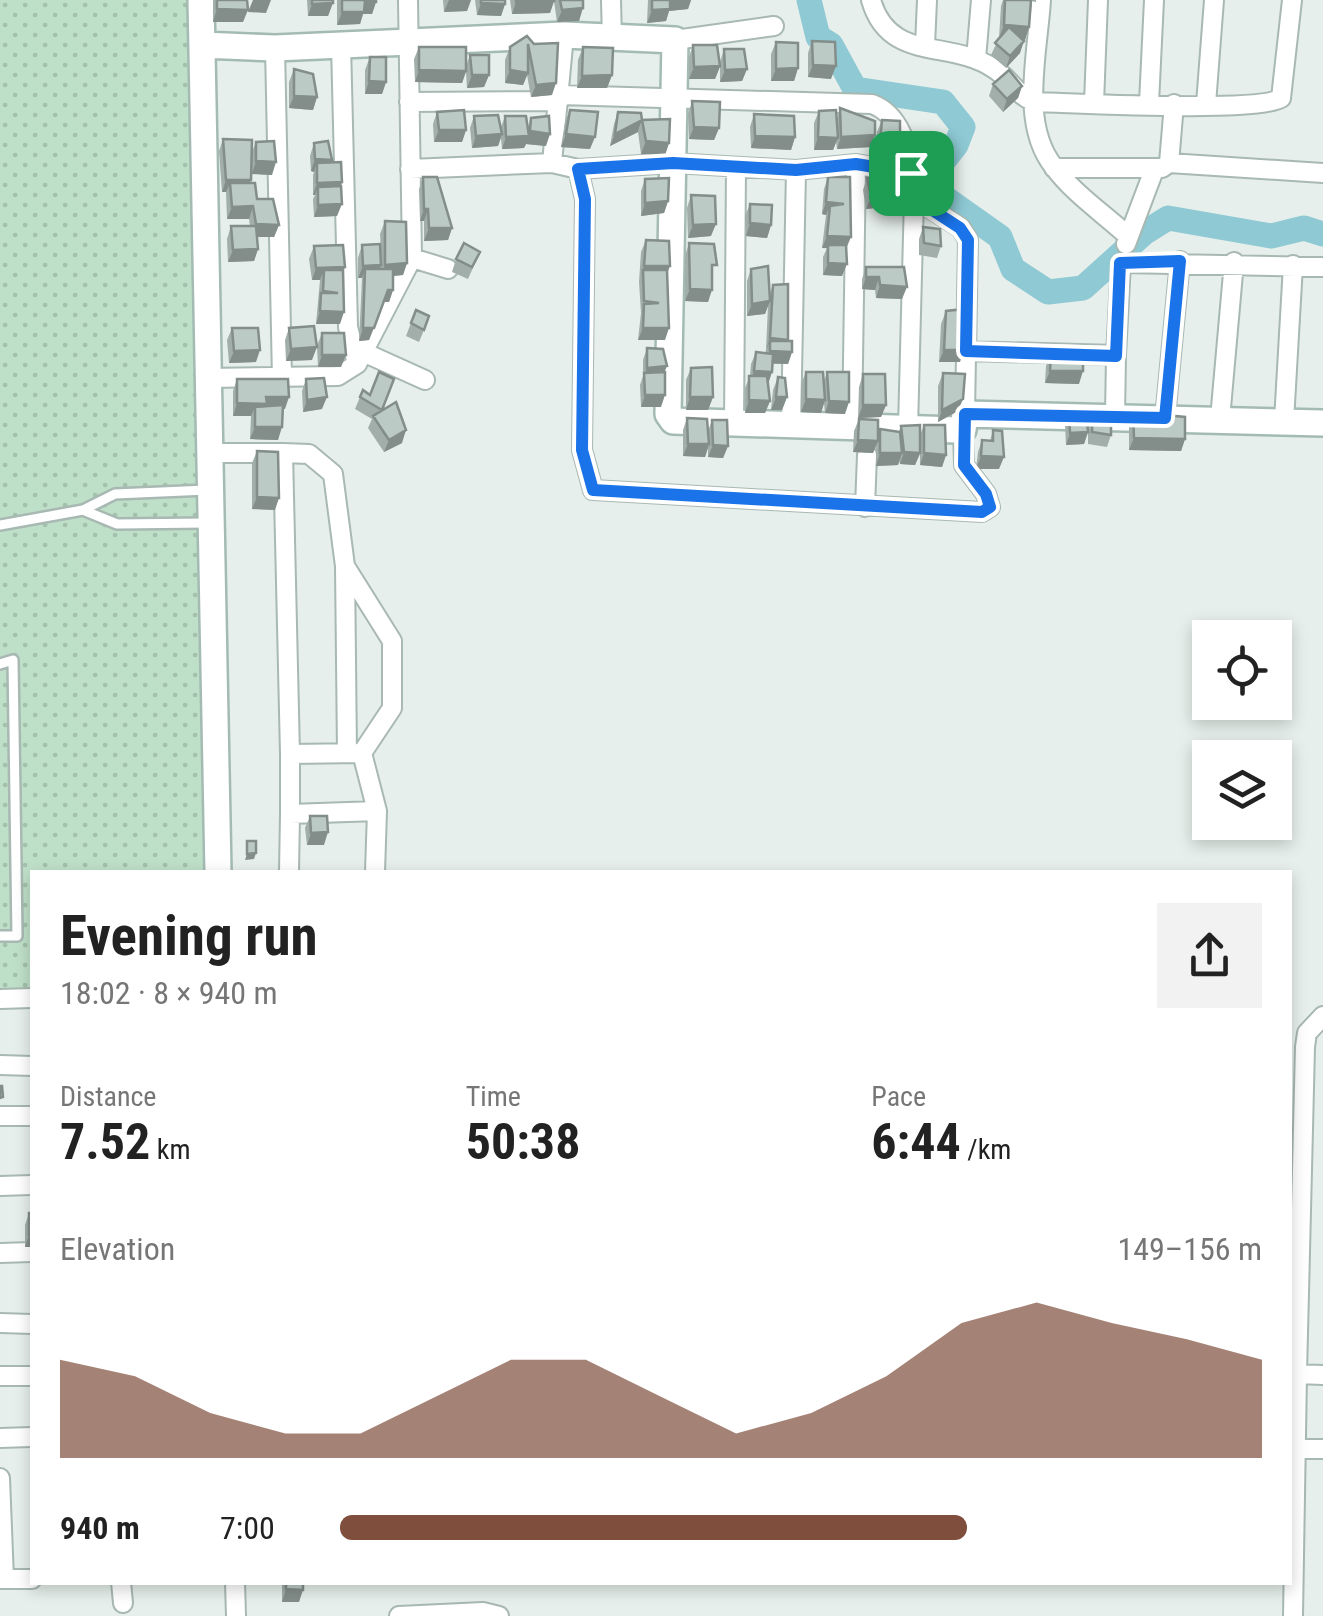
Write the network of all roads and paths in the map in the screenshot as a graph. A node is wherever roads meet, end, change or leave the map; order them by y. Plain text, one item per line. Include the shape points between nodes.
1 (201, 0) edge
2 (408, 0) edge
3 (611, 0) edge
4 (871, 0) edge
5 (927, 0) edge
6 (981, 0) edge
7 (1041, 0) edge
8 (1098, 0) edge
9 (1154, 0) edge
10 (1214, 0) edge
11 (1292, 0) edge
12 (774, 26) dead end
13 (564, 34) junction
14 (612, 40) junction
15 (675, 40) junction
16 (410, 43) junction
17 (341, 44) junction
18 (202, 45) junction
19 (924, 46) junction
20 (275, 48) junction
21 (976, 58) junction
22 (677, 96) junction
23 (560, 98) junction
24 (409, 102) junction
25 (1034, 102) junction
26 (1094, 103) junction
27 (1149, 104) junction
28 (1174, 104) junction
29 (1206, 104) junction
30 (552, 163) junction
31 (673, 163) junction
32 (856, 164) junction
33 (1161, 167) junction
34 (1054, 168) junction
35 (410, 169) junction
36 (578, 169) junction
37 (736, 169) junction
38 (796, 170) junction
39 (911, 173) junction
40 (1323, 173) edge
41 (914, 198) junction
42 (412, 258) junction
43 (1180, 261) junction
44 (1234, 262) junction
45 (1292, 265) junction
46 (1323, 267) edge
47 (448, 269) dead end
48 (966, 351) junction
49 (1116, 356) junction
50 (360, 358) junction
51 (208, 378) junction
52 (282, 378) junction
53 (426, 380) dead end
54 (1116, 416) junction
55 (1165, 418) junction
56 (1220, 419) junction
57 (964, 422) junction
58 (1284, 422) junction
59 (1323, 423) edge
60 (734, 424) junction
61 (790, 425) junction
62 (852, 427) junction
63 (908, 428) junction
64 (210, 453) junction
65 (283, 453) junction
66 (866, 455) dead end
67 (211, 490) junction
68 (865, 507) junction
69 (83, 510) junction
70 (212, 524) junction
71 (0, 525) edge
72 (345, 566) junction
73 (0, 664) edge
74 (354, 753) junction
75 (290, 754) junction
76 (377, 812) junction
77 (290, 814) junction
78 (218, 870) edge
79 (289, 870) edge
80 (375, 870) edge
81 (0, 936) edge
82 (30, 998) edge
83 (0, 999) edge
84 (1323, 1016) edge
85 (0, 1065) edge
86 (30, 1066) edge
87 (1314, 1095) edge
88 (0, 1116) edge
89 (30, 1116) edge
90 (30, 1185) edge
91 (0, 1186) edge
92 (30, 1252) edge
93 (0, 1253) edge
94 (0, 1323) edge
95 (30, 1324) edge
96 (1297, 1374) junction
97 (1323, 1375) edge
98 (0, 1376) edge
99 (30, 1376) edge
100 (30, 1437) edge
101 (0, 1438) edge
102 (1299, 1449) junction
103 (1323, 1449) edge
104 (0, 1478) edge
105 (2, 1579) edge
106 (30, 1579) edge
107 (122, 1585) edge
108 (235, 1585) edge
109 (123, 1603) dead end
110 (433, 1615) edge
111 (493, 1615) edge
112 (236, 1616) edge
113 (399, 1616) edge
114 (1293, 1616) edge

1 - 18 street
2 - 16 street
3 - 14 street
4 - 19 street via 884,30
5 - 19 street
6 - 21 street
7 - 25 street
8 - 26 street
9 - 27 street
10 - 29 street
11 - 29 street via 1281,98
12 - 15 street
13 - 14 street
13 - 16 street
13 - 23 street
14 - 15 street
15 - 22 street
16 - 17 street
16 - 24 street
17 - 20 street
17 - 50 street via 348,327
18 - 20 street
18 - 51 street
19 - 21 street
20 - 52 street
21 - 25 street
22 - 23 street
22 - 31 street
22 - 39 street via 872,104 900,130
23 - 24 street
23 - 30 street
24 - 35 street
25 - 26 street
25 - 34 street via 1037,138
26 - 27 street
27 - 28 street
28 - 29 street
28 - 33 street
30 - 35 street
30 - 36 street
31 - 36 street
31 - 37 street
31 - 60 street via 668,414 680,423
32 - 38 street
32 - 39 street
32 - 62 street
33 - 34 street
33 - 34 street via 1127,240
33 - 40 street
35 - 42 street
36 - 68 street via 585,199 582,450 593,490
37 - 38 street
37 - 60 street
38 - 61 street
39 - 41 street
41 - 48 street via 965,233
41 - 63 street
42 - 47 street
42 - 50 street
43 - 44 street
43 - 49 street via 1120,263
43 - 55 street
44 - 45 street
44 - 56 street
45 - 46 street
45 - 58 street
48 - 49 street
48 - 57 street
49 - 54 street
50 - 52 street via 338,376
50 - 53 street
51 - 52 street
51 - 64 street
54 - 55 street
54 - 57 street
55 - 56 street
56 - 58 street
57 - 63 street
57 - 68 street via 964,465 989,499 986,511
58 - 59 street
60 - 61 street
61 - 62 street
62 - 63 street
64 - 65 street
64 - 67 street
65 - 72 street via 309,454 333,474
65 - 75 street
66 - 68 street
67 - 69 lane via 116,494
67 - 70 street
69 - 70 lane via 118,524
69 - 71 lane
70 - 78 street
72 - 74 street
72 - 74 street via 392,641 392,708
73 - 81 lane via 13,660 17,936
74 - 75 street
74 - 76 street
75 - 77 street
76 - 77 street
76 - 80 street
77 - 79 street
82 - 83 street
84 - 87 street via 1306,1033
85 - 86 street
87 - 96 street
88 - 89 street
90 - 91 street
92 - 93 street
94 - 95 street
96 - 97 street
96 - 102 street
98 - 99 street
100 - 101 street
102 - 103 street
102 - 114 street
104 - 105 street
105 - 106 street
107 - 109 street
108 - 112 street
110 - 111 street
110 - 113 street

